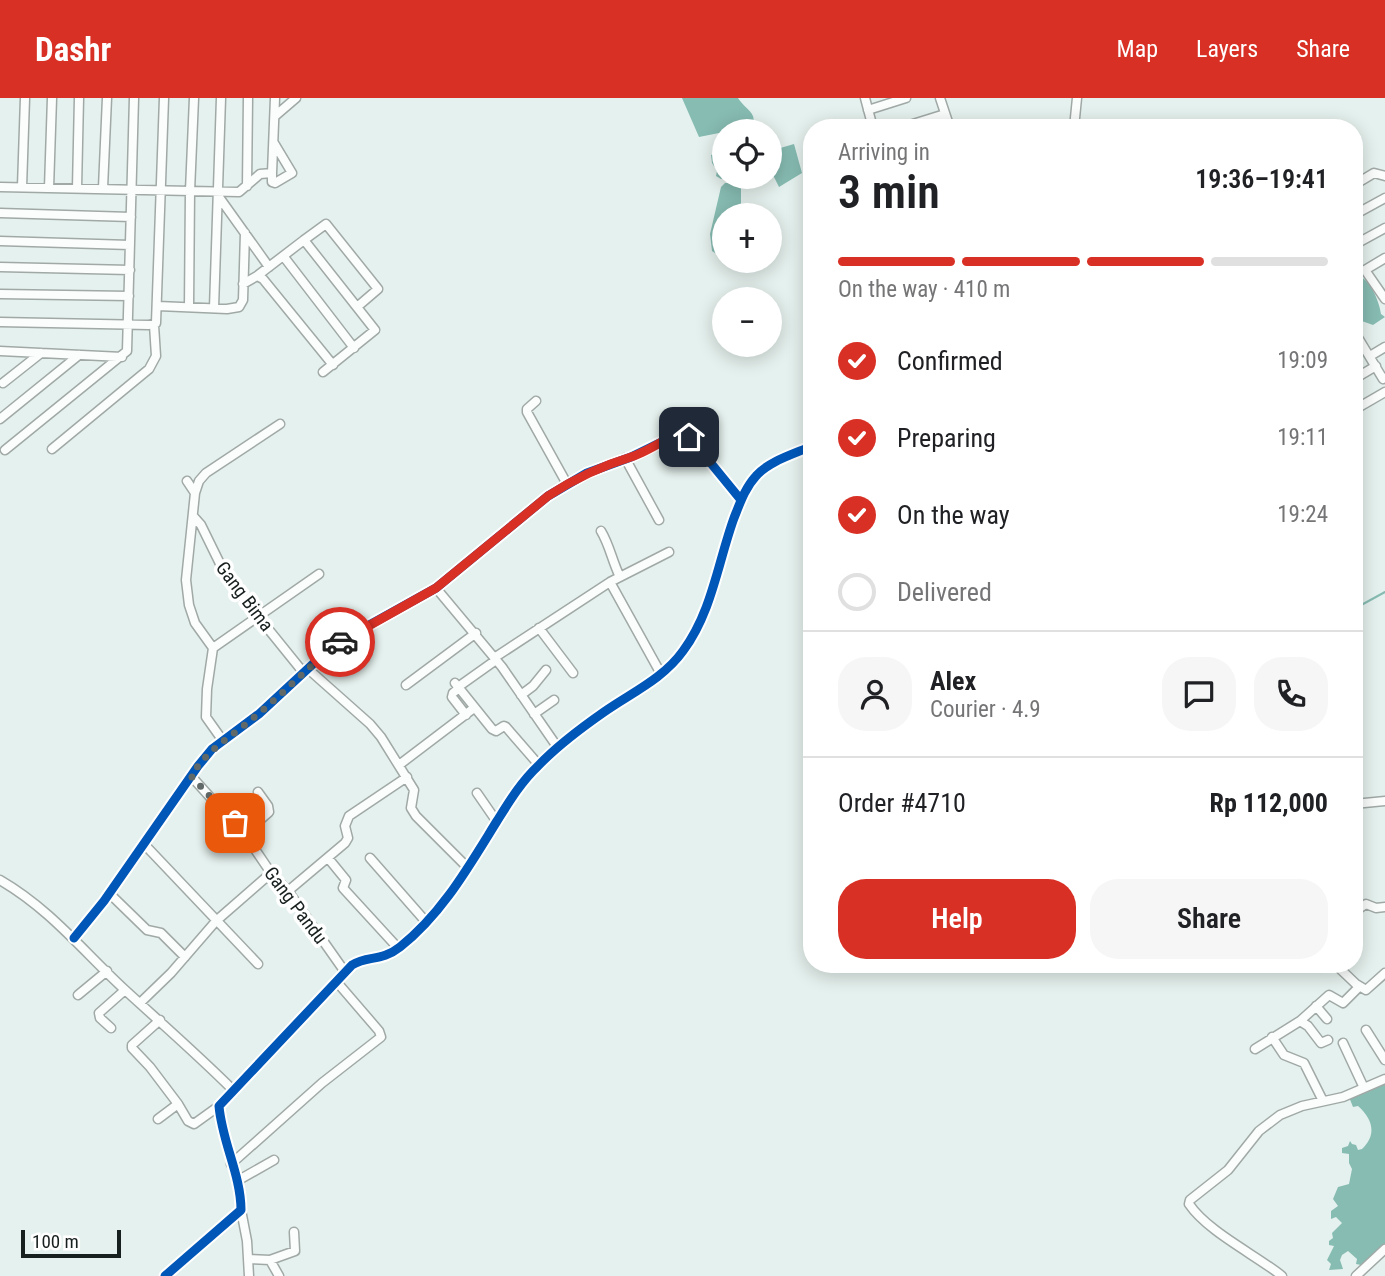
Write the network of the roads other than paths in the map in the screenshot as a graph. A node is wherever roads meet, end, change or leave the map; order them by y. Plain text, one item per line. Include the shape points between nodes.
1 (25, 98) edge
2 (52, 98) edge
3 (79, 98) edge
4 (107, 98) edge
5 (134, 98) edge
6 (164, 98) edge
7 (194, 98) edge
8 (221, 98) edge
9 (248, 98) edge
10 (275, 98) edge
11 (296, 98) edge
12 (864, 98) edge
13 (906, 98) edge
14 (940, 98) edge
15 (1077, 98) edge
16 (868, 110) junction
17 (945, 114) junction
18 (275, 116) junction
19 (870, 119) edge
20 (929, 119) edge
21 (947, 119) edge
22 (1075, 119) edge
23 (274, 143) junction
24 (272, 173) junction
25 (1385, 176) edge
26 (1363, 180) edge
27 (247, 186) junction
28 (0, 187) edge
29 (22, 187) junction
30 (49, 188) junction
31 (76, 188) junction
32 (103, 188) junction
33 (132, 188) junction
34 (161, 189) junction
35 (190, 191) junction
36 (219, 195) junction
37 (1385, 198) edge
38 (1363, 210) edge
39 (0, 213) edge
40 (131, 217) junction
41 (1385, 228) edge
42 (245, 233) junction
43 (0, 240) edge
44 (304, 240) junction
45 (1363, 240) edge
46 (130, 245) junction
47 (285, 257) junction
48 (1385, 258) edge
49 (0, 267) edge
50 (269, 267) junction
51 (130, 270) junction
52 (1365, 270) joint
53 (257, 276) junction
54 (243, 284) junction
55 (1382, 288) edge
56 (0, 294) edge
57 (129, 296) junction
58 (1385, 299) edge
59 (158, 306) junction
60 (190, 307) junction
61 (357, 307) junction
62 (214, 308) junction
63 (0, 322) edge
64 (128, 325) junction
65 (154, 325) junction
66 (1385, 347) edge
67 (354, 348) junction
68 (1363, 350) edge
69 (0, 351) edge
70 (41, 353) junction
71 (80, 355) junction
72 (1370, 356) junction
73 (122, 357) junction
74 (333, 365) junction
75 (1376, 366) junction
76 (323, 372) dead end
77 (1363, 374) edge
78 (1384, 380) edge
79 (3, 383) dead end
80 (1385, 391) edge
81 (536, 401) dead end
82 (1363, 404) edge
83 (0, 419) edge
84 (279, 424) dead end
85 (52, 449) dead end
86 (5, 450) dead end
87 (803, 450) edge
88 (625, 458) junction
89 (187, 481) dead end
90 (567, 484) junction
91 (195, 493) junction
92 (741, 500) junction
93 (193, 516) junction
94 (659, 520) dead end
95 (601, 531) dead end
96 (669, 552) dead end
97 (318, 574) dead end
98 (620, 577) junction
99 (610, 582) junction
100 (436, 588) junction
101 (257, 616) junction
102 (539, 628) junction
103 (476, 633) junction
104 (213, 648) junction
105 (495, 659) junction
106 (305, 670) junction
107 (546, 670) dead end
108 (573, 673) dead end
109 (661, 674) junction
110 (406, 685) dead end
111 (458, 686) junction
112 (522, 695) junction
113 (554, 700) dead end
114 (474, 708) junction
115 (534, 714) junction
116 (466, 715) junction
117 (223, 741) junction
118 (558, 748) junction
119 (399, 765) junction
120 (539, 765) junction
121 (191, 776) junction
122 (407, 777) junction
123 (258, 792) dead end
124 (477, 793) dead end
125 (1385, 801) edge
126 (1363, 803) edge
127 (497, 822) junction
128 (244, 835) junction
129 (144, 844) junction
130 (328, 858) junction
131 (370, 859) dead end
132 (467, 867) junction
133 (271, 873) junction
134 (0, 880) edge
135 (288, 891) junction
136 (110, 894) junction
137 (1363, 906) edge
138 (1385, 907) edge
139 (216, 921) junction
140 (427, 923) junction
141 (74, 939) junction
142 (398, 948) junction
143 (185, 957) junction
144 (258, 964) dead end
145 (107, 971) junction
146 (345, 972) junction
147 (1344, 973) edge
148 (1385, 973) edge
149 (336, 981) junction
150 (1359, 987) junction
151 (125, 990) junction
152 (78, 995) dead end
153 (140, 1003) junction
154 (1316, 1006) junction
155 (1327, 1019) dead end
156 (160, 1020) junction
157 (1300, 1021) junction
158 (111, 1028) dead end
159 (1366, 1030) dead end
160 (1272, 1037) junction
161 (1328, 1040) dead end
162 (1343, 1043) dead end
163 (1255, 1049) dead end
164 (1385, 1060) edge
165 (1385, 1079) edge
166 (1364, 1088) junction
167 (234, 1091) junction
168 (1323, 1101) junction
169 (178, 1104) junction
170 (219, 1106) junction
171 (158, 1119) dead end
172 (274, 1160) dead end
173 (231, 1164) junction
174 (237, 1181) junction
175 (241, 1210) junction
176 (294, 1232) dead end
177 (1385, 1249) edge
178 (249, 1259) junction
179 (270, 1260) junction
180 (166, 1276) edge
181 (249, 1276) edge
182 (279, 1276) edge
183 (1282, 1276) edge
184 (1356, 1276) edge

1 - 29 street
2 - 30 street
3 - 31 street
4 - 32 street
5 - 33 street
6 - 34 street
7 - 35 street
8 - 36 street
9 - 27 street
10 - 18 street
11 - 18 street
12 - 16 street
13 - 16 street
14 - 17 street
15 - 22 street
16 - 19 street
17 - 20 street
17 - 21 street
18 - 23 street
23 - 24 street
23 - 24 street via 294,176 275,183
24 - 27 street via 260,174
25 - 26 street via 1374,173
27 - 36 street
28 - 29 street
29 - 30 street
30 - 31 street
31 - 32 street
32 - 33 street
33 - 34 street
33 - 40 street
34 - 35 street
34 - 59 street
35 - 36 street
35 - 60 street
36 - 42 street
36 - 62 street
37 - 38 street
39 - 40 street
40 - 46 street
41 - 45 street
42 - 50 street
42 - 54 street
43 - 46 street
44 - 47 street
44 - 61 street
44 - 61 street via 326,224 335,234 378,289
46 - 51 street
47 - 50 street
47 - 67 street
48 - 52 street
49 - 51 street
50 - 53 street
51 - 57 street
52 - 55 street via 1377,290
53 - 54 street
53 - 74 street
54 - 62 street via 239,307
55 - 58 street
56 - 57 street
57 - 64 street
59 - 60 street
59 - 65 street
60 - 62 street
61 - 67 street via 375,330
63 - 64 street
64 - 65 street
64 - 73 street via 128,345
65 - 85 street via 156,356 149,369
66 - 72 street
67 - 74 street
68 - 72 street
69 - 70 street
70 - 71 street
70 - 79 street
71 - 73 street
71 - 83 street
72 - 75 street
73 - 86 street
74 - 76 street
75 - 77 street
75 - 78 street
80 - 82 street
81 - 90 street via 527,412
84 - 91 street via 206,473
87 - 92 street via 763,469
88 - 90 street
88 - 92 street via 684,432
88 - 94 street
89 - 91 street
90 - 100 street
91 - 93 street
92 - 109 street via 699,625 682,654
93 - 101 street, Gang Bima via 220,566
93 - 104 street via 186,579 189,605 195,623
95 - 98 street
96 - 98 street
97 - 101 street
98 - 99 street
99 - 102 street
99 - 109 street
100 - 103 street
100 - 106 street via 346,638
101 - 104 street
101 - 106 street, Gang Bima
102 - 105 street
102 - 108 street
103 - 105 street
103 - 110 street
104 - 117 street via 206,717
105 - 111 street
105 - 112 street
106 - 117 street
106 - 119 street, Gang Bima via 359,712
107 - 112 street
109 - 118 street
111 - 114 street
111 - 116 street via 452,697
112 - 115 street
113 - 115 street
114 - 116 street
114 - 120 street via 494,731 506,727
115 - 118 street
116 - 119 street
117 - 121 street
118 - 120 street
119 - 122 street, Gang Bima
120 - 127 street
121 - 128 street, Gang Pandu
121 - 129 street
122 - 130 street via 349,816 345,821 347,840
122 - 132 street via 414,790 411,808 415,816
123 - 128 street via 269,812
124 - 127 street
125 - 126 street
127 - 132 street
128 - 133 street, Gang Pandu
129 - 136 street
129 - 139 street
130 - 135 street
130 - 142 street via 346,880 342,888
131 - 140 street
132 - 140 street
133 - 135 street, Gang Pandu
133 - 139 street
134 - 141 street via 27,895
135 - 146 street, Gang Pandu
136 - 141 street
136 - 143 street via 146,930 161,933
137 - 138 street
139 - 143 street
139 - 144 street
140 - 142 street
141 - 145 street
142 - 146 street via 381,958 358,961
143 - 153 street
145 - 151 street
145 - 152 street
146 - 149 street
147 - 150 street
148 - 150 street via 1366,990
149 - 167 street
149 - 173 street via 381,1037
150 - 154 street via 1343,1003 1329,995
151 - 153 street
151 - 158 street via 99,1013
153 - 156 street
154 - 155 street
154 - 157 street
156 - 167 street
156 - 169 street via 132,1048
157 - 160 street
157 - 161 street via 1321,1043
159 - 164 street
160 - 163 street
160 - 168 street via 1284,1055 1304,1063
162 - 166 street
165 - 166 street
166 - 168 street
167 - 170 street
168 - 183 street via 1273,1119 1228,1170 1189,1201 1223,1234
169 - 170 street via 193,1124
169 - 171 street
170 - 173 street
172 - 174 street
173 - 174 street
174 - 175 street
175 - 178 street
175 - 180 street
176 - 179 street via 296,1250
177 - 184 street
178 - 179 street
178 - 181 street
179 - 182 street

